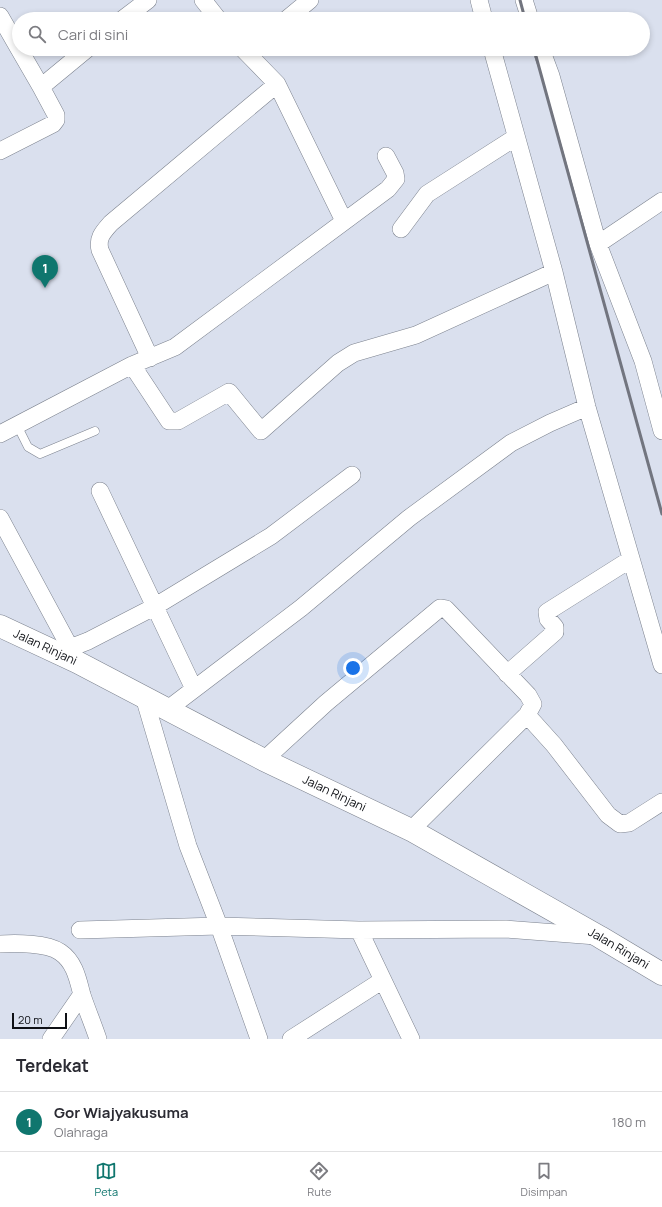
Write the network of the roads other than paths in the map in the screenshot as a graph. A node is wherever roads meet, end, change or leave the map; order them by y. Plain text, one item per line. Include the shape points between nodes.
1 (148, 0) edge
2 (203, 0) edge
3 (310, 0) edge
4 (479, 0) edge
5 (132, 12) edge
6 (212, 12) edge
7 (295, 12) edge
8 (482, 12) edge
9 (0, 16) edge
10 (12, 37) edge
11 (23, 56) edge
12 (79, 56) edge
13 (252, 56) edge
14 (494, 56) edge
15 (544, 56) edge
16 (277, 84) junction
17 (41, 87) junction
18 (516, 137) junction
19 (0, 151) edge
20 (386, 156) dead end
21 (662, 201) edge
22 (344, 221) junction
23 (401, 229) dead end
24 (598, 244) junction
25 (554, 272) junction
26 (150, 358) junction
27 (132, 365) junction
28 (587, 407) junction
29 (661, 422) edge
30 (17, 425) junction
31 (95, 431) dead end
32 (0, 434) edge
33 (352, 475) dead end
34 (100, 491) dead end
35 (0, 518) edge
36 (631, 559) junction
37 (154, 607) junction
38 (0, 626) edge
39 (74, 655) junction
40 (662, 665) edge
41 (507, 674) junction
42 (194, 689) junction
43 (144, 697) junction
44 (168, 708) junction
45 (527, 715) junction
46 (264, 760) junction
47 (662, 802) edge
48 (411, 830) junction
49 (219, 926) junction
50 (80, 930) dead end
51 (359, 930) junction
52 (600, 937) junction
53 (0, 944) edge
54 (662, 974) edge
55 (383, 980) junction
56 (82, 994) junction
57 (51, 1039) edge
58 (98, 1039) edge
59 (259, 1039) edge
60 (291, 1039) edge
61 (411, 1039) edge

1 - 5 street
2 - 6 street
3 - 7 street
4 - 8 street
9 - 10 street
11 - 17 street
12 - 17 street
13 - 16 street
14 - 18 street
15 - 24 street
16 - 22 street
16 - 26 street via 111,223 101,235 98,242 100,250
17 - 19 street via 56,115 56,120 53,124
18 - 23 street via 427,194
18 - 25 street
20 - 22 street via 396,179 388,189
21 - 24 street
22 - 26 street via 175,347
24 - 29 street via 643,360
25 - 27 street via 416,335 354,353 338,363 261,431 229,392 178,421 169,421
25 - 28 street
26 - 27 street
27 - 30 street
28 - 36 street
28 - 42 street via 550,422 511,443 409,518 301,608
30 - 31 lane via 28,448 40,454
30 - 32 street
33 - 37 street via 277,533
34 - 37 street
35 - 39 street
36 - 40 street
36 - 41 street via 547,612 555,632
37 - 39 street via 88,641
37 - 42 street
38 - 39 street, Jalan Rinjani
39 - 43 street, Jalan Rinjani
41 - 45 street via 531,699 533,704
41 - 46 street via 446,609 440,608 326,703
42 - 44 street
43 - 44 street, Jalan Rinjani
43 - 49 street via 188,846
44 - 46 street, Jalan Rinjani
45 - 47 street via 554,745 608,815 620,824 629,823
45 - 48 street
46 - 48 street, Jalan Rinjani
48 - 52 street, Jalan Rinjani
49 - 50 street
49 - 51 street
49 - 59 street
51 - 52 street via 506,929
51 - 55 street
52 - 54 street, Jalan Rinjani
53 - 56 street via 46,946 61,952 79,979
55 - 60 street
55 - 61 street
56 - 57 street
56 - 58 street

